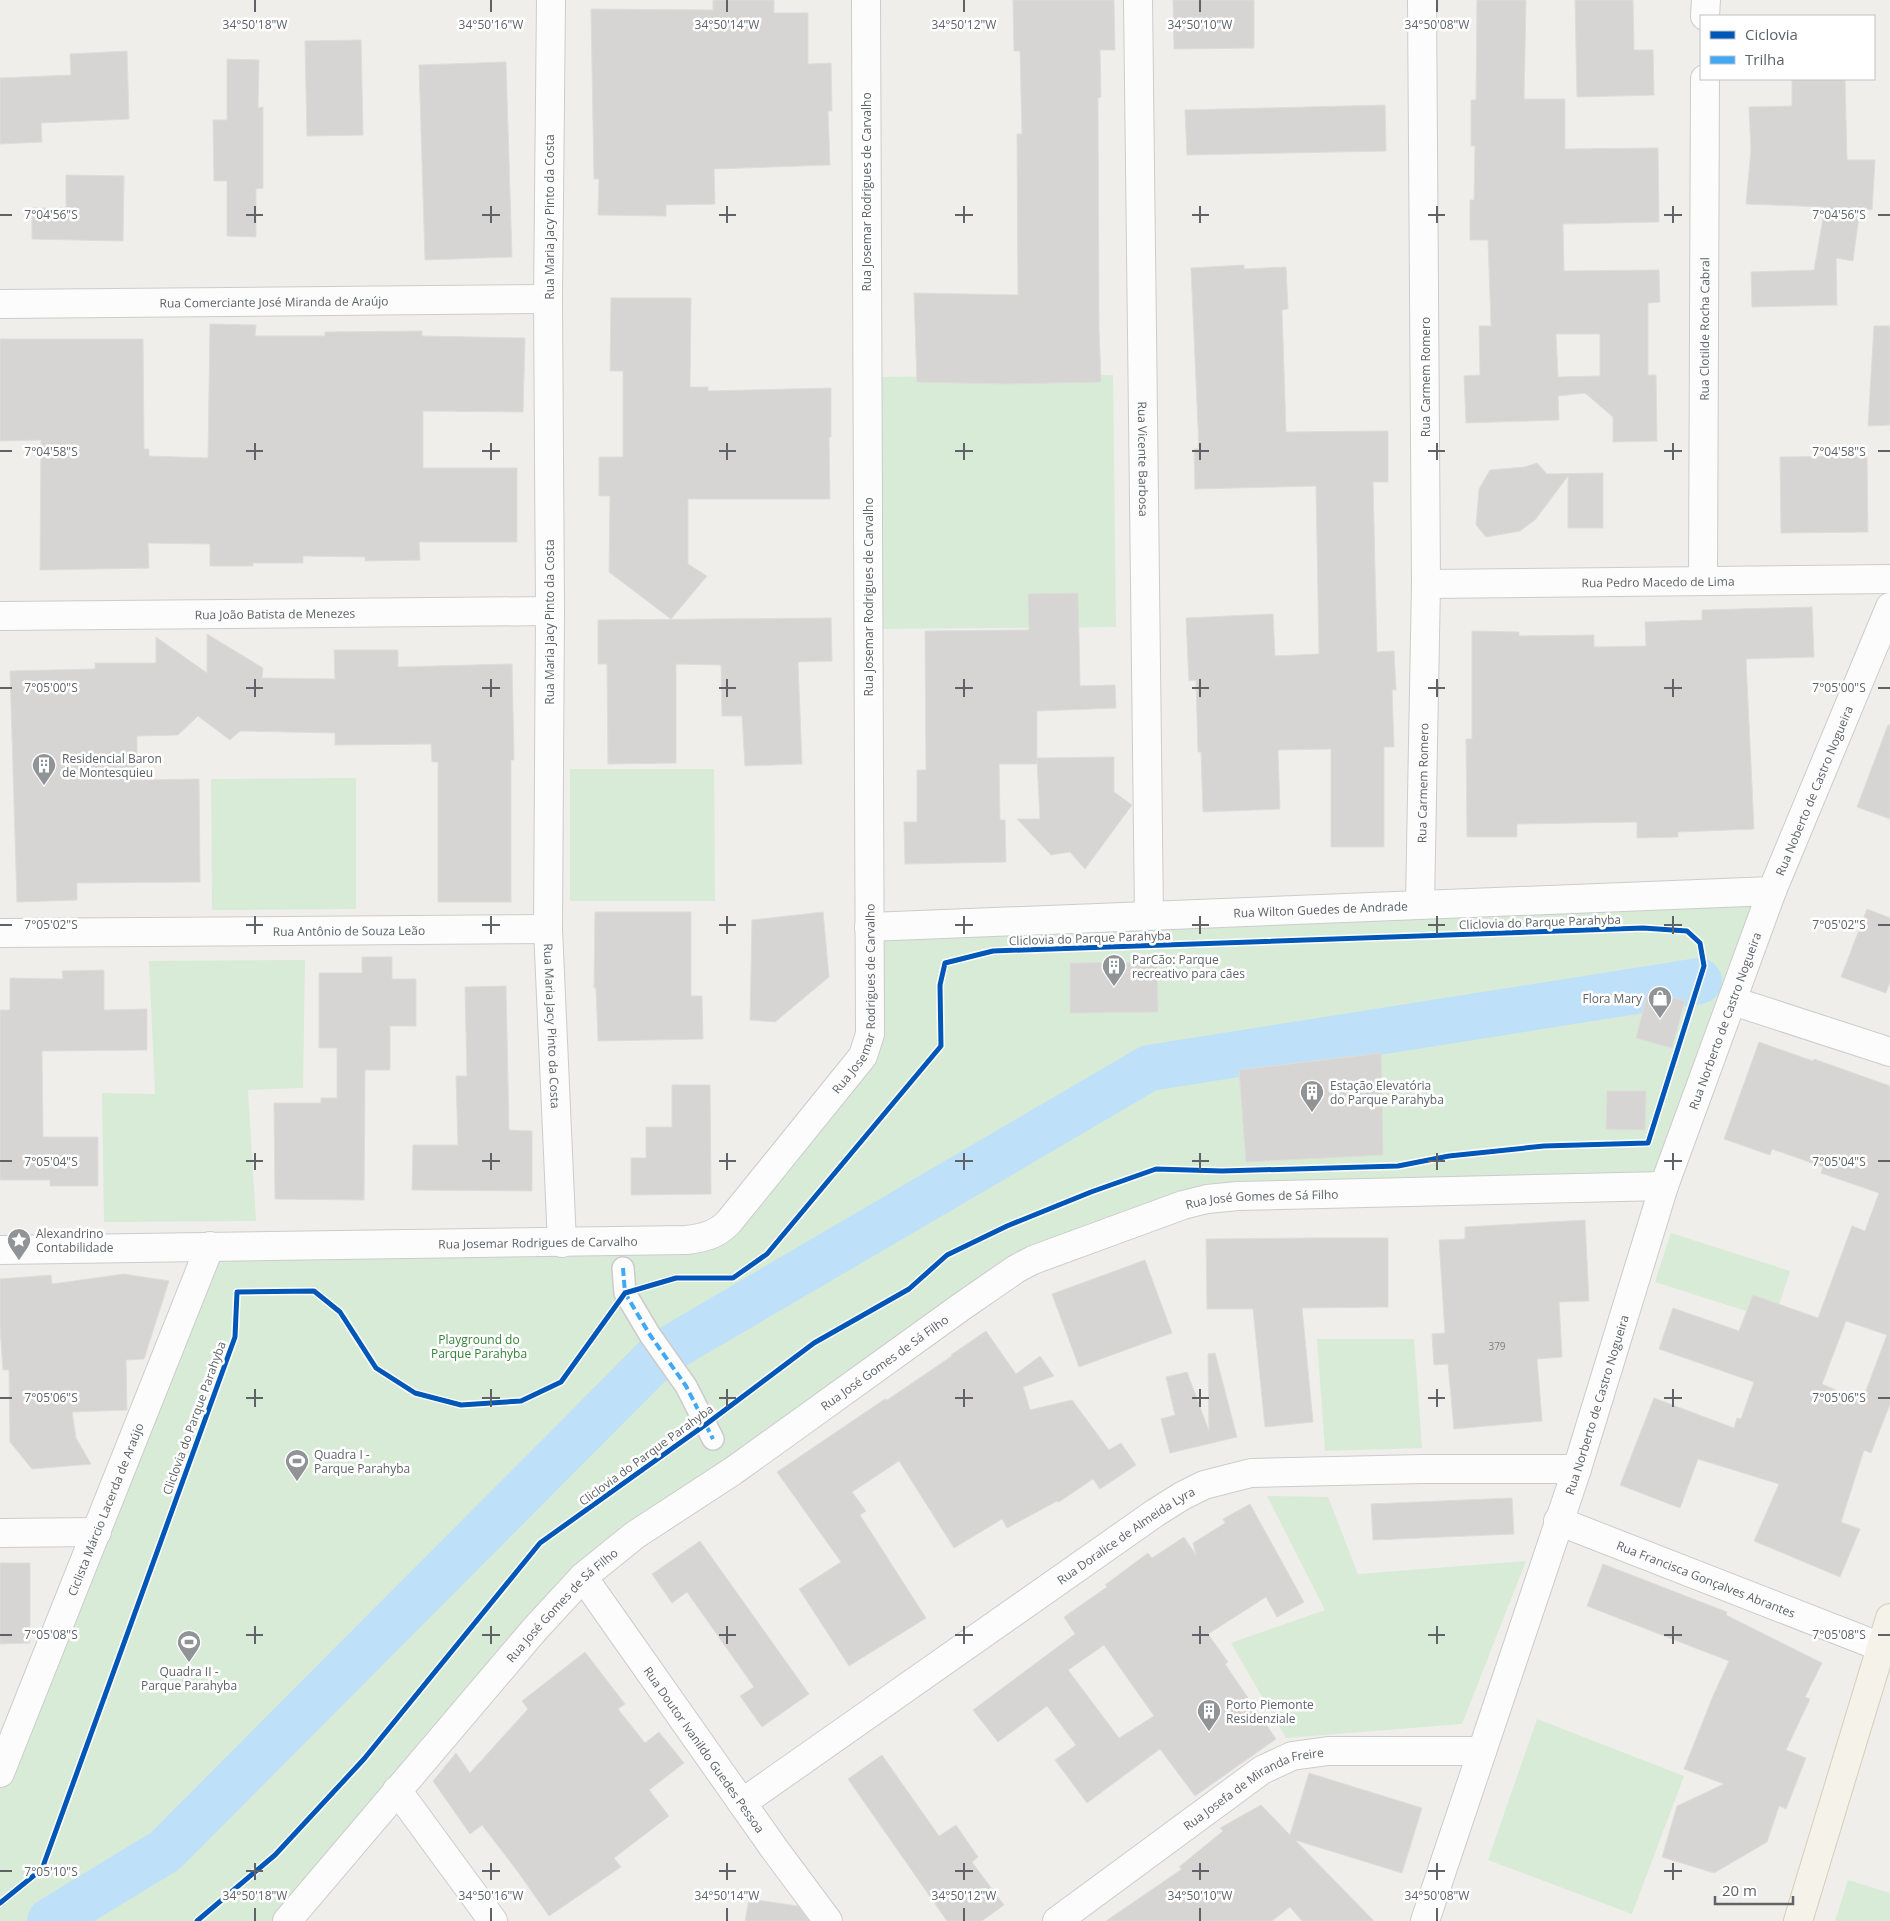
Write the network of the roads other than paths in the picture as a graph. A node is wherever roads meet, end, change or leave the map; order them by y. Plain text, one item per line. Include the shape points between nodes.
1 (550, 0) edge
2 (866, 0) edge
3 (1138, 0) edge
4 (1422, 0) edge
5 (1706, 0) edge
6 (1706, 15) edge
7 (1705, 80) edge
8 (548, 299) junction
9 (0, 304) edge
10 (1890, 579) edge
11 (1702, 580) junction
12 (1426, 584) junction
13 (1890, 607) edge
14 (550, 611) junction
15 (0, 616) edge
16 (1772, 891) junction
17 (1420, 904) junction
18 (1149, 916) junction
19 (869, 927) junction
20 (548, 929) junction
21 (0, 933) edge
22 (1733, 1001) junction
23 (1890, 1052) edge
24 (1664, 1186) junction
25 (562, 1243) junction
26 (210, 1246) junction
27 (0, 1250) edge
28 (623, 1268) dead end
29 (713, 1439) dead end
30 (1576, 1469) junction
31 (1558, 1521) junction
32 (97, 1532) junction
33 (0, 1533) edge
34 (583, 1577) junction
35 (1890, 1618) edge
36 (1881, 1647) junction
37 (1482, 1751) junction
38 (0, 1774) edge
39 (397, 1790) junction
40 (742, 1803) junction
41 (287, 1921) edge
42 (493, 1921) edge
43 (828, 1921) edge
44 (1057, 1921) edge
45 (1425, 1921) edge
46 (1798, 1921) edge

1 - 8 street, Rua Maria Jacy Pinto da Costa
2 - 19 street, Rua Josemar Rodrigues de Carvalho
3 - 18 street, Rua Vicente Barbosa
4 - 12 street, Rua Carmem Romero
5 - 6 street
7 - 11 street, Rua Clotilde Rocha Cabral
8 - 9 street, Rua Comerciante José Miranda de Araújo
8 - 14 street, Rua Maria Jacy Pinto da Costa
10 - 11 street, Rua Pedro Macedo de Lima
11 - 12 street, Rua Pedro Macedo de Lima
12 - 17 street, Rua Carmem Romero
13 - 16 street, Rua Noberto de Castro Nogueira
14 - 15 street, Rua João Batista de Menezes
14 - 20 street, Rua Maria Jacy Pinto da Costa
16 - 17 street, Rua Wilton Guedes de Andrade
16 - 22 street, Rua Norberto de Castro Nogueira
17 - 18 street, Rua Wilton Guedes de Andrade
18 - 19 street, Rua Wilton Guedes de Andrade
19 - 25 street, Rua Josemar Rodrigues de Carvalho via 870,1034 863,1056 728,1223 714,1234 686,1240
20 - 21 street, Rua Antônio de Souza Leão
20 - 25 street, Rua Maria Jacy Pinto da Costa
22 - 23 street
22 - 24 street, Rua Norberto de Castro Nogueira
24 - 30 street, Rua Norberto de Castro Nogueira
24 - 34 street, Rua José Gomes de Sá Filho via 1238,1196 1207,1199 1174,1208 1048,1254 1016,1270 733,1471 635,1535
25 - 26 street, Rua Josemar Rodrigues de Carvalho
26 - 27 street, Rua Josemar Rodrigues de Carvalho
26 - 32 street, Ciclista Márcio Lacerda de Araújo
28 - 29 street via 625,1293 650,1336 686,1386
30 - 31 street, Rua Norberto de Castro Nogueira
30 - 40 street, Rua Doralice de Almeida Lyra via 1251,1473 1204,1485 1155,1513
31 - 36 street, Rua Francisca Gonçalves Abrantes
31 - 37 street, Rua Norberto de Castro Nogueira
32 - 33 street
32 - 38 street, Ciclista Márcio Lacerda de Araújo
34 - 39 street, Rua José Gomes de Sá Filho
34 - 40 street, Rua Doutor Ivanildo Guedes Pessoa
35 - 36 main road
36 - 46 main road
37 - 44 street, Rua Josefa de Miranda Freire via 1337,1751 1292,1756 1262,1770
37 - 45 street, Rua Norberto de Castro Nogueira
39 - 41 street, Rua José Gomes de Sá Filho
39 - 42 street
40 - 43 street, Rua Doutor Ivanildo Guedes Pessoa

